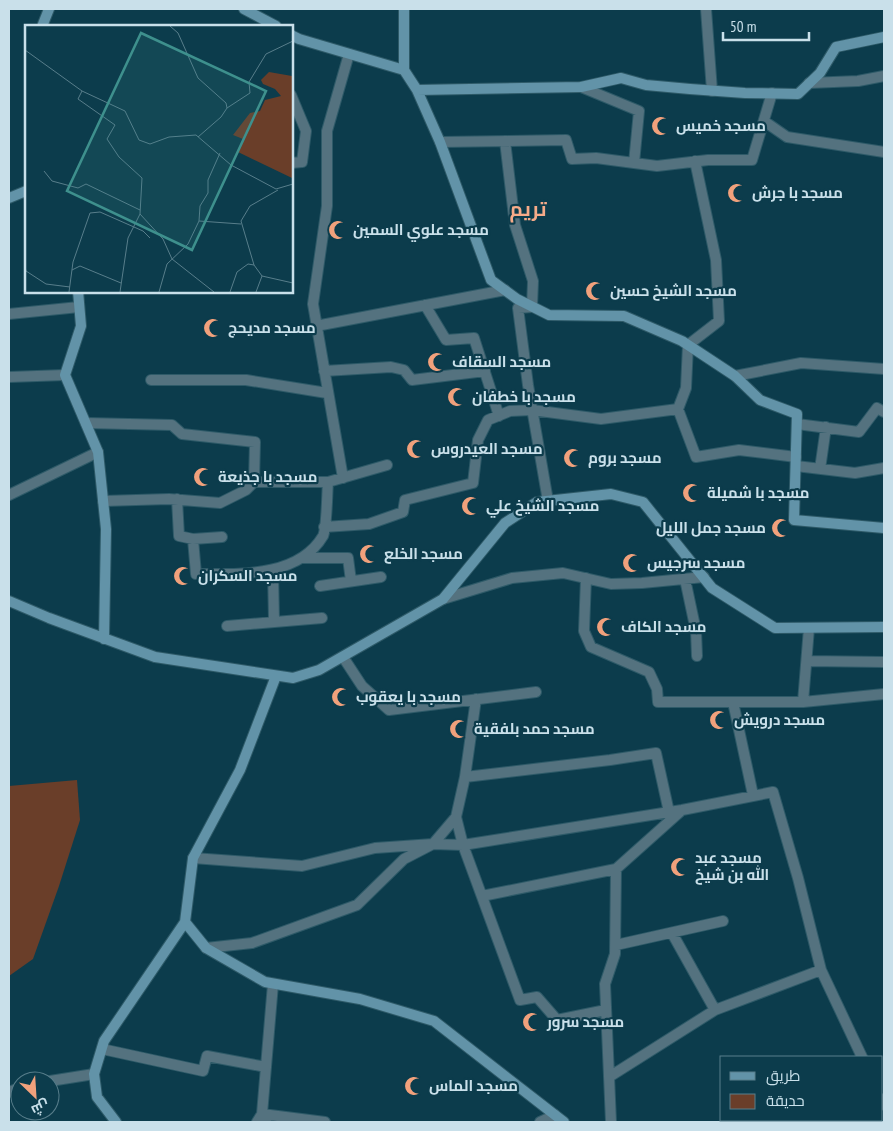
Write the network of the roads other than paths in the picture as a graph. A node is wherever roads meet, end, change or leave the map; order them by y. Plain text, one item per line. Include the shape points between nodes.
1 (49, 9) edge
2 (244, 9) edge
3 (404, 9) edge
4 (706, 9) edge
5 (44, 25) edge
6 (274, 25) edge
7 (292, 36) edge
8 (884, 38) edge
9 (349, 54) junction
10 (404, 70) junction
11 (884, 76) edge
12 (809, 83) junction
13 (581, 87) junction
14 (417, 90) junction
15 (712, 91) junction
16 (772, 93) junction
17 (292, 97) edge
18 (764, 121) junction
19 (505, 141) junction
20 (440, 142) junction
21 (884, 152) edge
22 (695, 162) junction
23 (292, 163) edge
24 (634, 163) junction
25 (25, 191) edge
26 (9, 198) edge
27 (505, 290) junction
28 (78, 292) edge
29 (425, 305) junction
30 (79, 307) junction
31 (532, 307) junction
32 (9, 314) edge
33 (316, 326) junction
34 (688, 344) junction
35 (884, 370) edge
36 (324, 371) junction
37 (484, 371) junction
38 (66, 374) junction
39 (735, 376) junction
40 (9, 377) edge
41 (151, 380) dead end
42 (327, 393) junction
43 (678, 409) junction
44 (532, 410) junction
45 (884, 412) edge
46 (499, 416) junction
47 (86, 423) junction
48 (797, 424) junction
49 (826, 427) junction
50 (98, 452) junction
51 (796, 462) junction
52 (387, 465) dead end
53 (884, 468) edge
54 (820, 469) junction
55 (343, 478) junction
56 (254, 482) junction
57 (328, 482) junction
58 (9, 495) edge
59 (177, 499) junction
60 (103, 501) junction
61 (548, 501) junction
62 (324, 527) junction
63 (884, 528) edge
64 (222, 537) dead end
65 (193, 539) junction
66 (304, 558) junction
67 (273, 570) junction
68 (381, 577) dead end
69 (704, 577) junction
70 (586, 578) junction
71 (685, 579) junction
72 (351, 581) junction
73 (320, 586) dead end
74 (444, 599) junction
75 (9, 601) edge
76 (322, 618) dead end
77 (274, 621) junction
78 (227, 626) dead end
79 (884, 627) edge
80 (810, 628) junction
81 (104, 639) junction
82 (697, 656) dead end
83 (342, 657) junction
84 (807, 661) junction
85 (884, 662) edge
86 (276, 676) junction
87 (536, 692) dead end
88 (884, 694) edge
89 (476, 700) junction
90 (734, 702) junction
91 (803, 702) junction
92 (465, 776) junction
93 (753, 795) junction
94 (682, 810) junction
95 (669, 812) junction
96 (456, 817) junction
97 (434, 844) junction
98 (464, 845) junction
99 (193, 858) junction
100 (616, 869) junction
101 (482, 896) junction
102 (723, 921) dead end
103 (185, 922) junction
104 (672, 933) junction
105 (616, 945) junction
106 (206, 948) junction
107 (821, 970) junction
108 (273, 984) junction
109 (606, 1010) junction
110 (715, 1010) junction
111 (102, 1049) junction
112 (862, 1056) edge
113 (266, 1067) junction
114 (94, 1074) junction
115 (609, 1077) junction
116 (60, 1079) edge
117 (555, 1115) junction
118 (262, 1119) edge
119 (116, 1122) edge
120 (325, 1122) edge
121 (540, 1122) edge
122 (564, 1122) edge
123 (611, 1122) edge

1 - 5 street
2 - 6 street
3 - 10 street
4 - 15 street
7 - 9 street
8 - 12 street via 836,47 820,73
9 - 10 street
9 - 33 street via 327,131 327,206 313,304
10 - 14 street
11 - 12 street via 858,81
12 - 16 street via 798,94
13 - 14 street
13 - 15 street via 621,78 646,85
13 - 24 street via 639,111
14 - 20 street
15 - 16 street
16 - 18 street
17 - 23 street via 306,131 302,162
18 - 21 street via 787,137
18 - 22 street via 752,160
19 - 20 street
19 - 24 street via 566,140 572,159 596,158
19 - 31 street via 515,225 533,281
20 - 27 street via 492,280
22 - 24 street via 658,166
22 - 34 street via 716,260 719,322
25 - 26 street
27 - 29 street
27 - 31 street
28 - 30 street
29 - 33 street
29 - 37 street via 446,340 474,338
30 - 32 street
30 - 38 street via 81,326
31 - 34 street via 549,315 624,316
31 - 44 street via 518,308
33 - 36 street
34 - 39 street
34 - 43 street via 686,388
35 - 39 street via 801,362
36 - 37 street via 391,367 404,370 412,380
36 - 42 street
37 - 46 street
38 - 40 street
38 - 47 street
39 - 48 street via 760,400 797,414
41 - 42 street via 246,380
42 - 55 street
43 - 44 street via 601,419
43 - 51 street via 696,456 740,450
44 - 46 street via 510,411
44 - 61 street
45 - 49 street via 877,408 858,432
46 - 62 street via 488,420 478,440 473,483 405,500 403,512 369,524
47 - 50 street
47 - 56 street via 172,425 182,434 255,442
48 - 49 street
48 - 51 street
49 - 54 street
50 - 58 street
50 - 60 street
51 - 54 street
51 - 63 street via 794,520
52 - 55 street
53 - 54 street via 855,473
55 - 57 street
56 - 57 street
56 - 59 street via 246,490 220,503
57 - 62 street
59 - 60 street
59 - 65 street via 179,536
60 - 81 street via 106,529
61 - 69 street via 611,494 643,502
61 - 74 street via 537,502 505,523
62 - 66 street via 324,535
64 - 65 street
65 - 67 street via 196,574
66 - 67 street
66 - 72 street via 348,558
67 - 77 street
68 - 72 street
69 - 71 street
69 - 80 street via 712,588 775,628
70 - 71 street via 611,584
70 - 74 street via 563,573 512,578
70 - 90 street via 584,631 591,647 649,672 657,689 658,702
71 - 82 street via 696,631
72 - 73 street
74 - 83 street
75 - 81 street
76 - 77 street
77 - 78 street
79 - 80 street
80 - 84 street
81 - 86 street via 155,657
83 - 86 street via 319,670 294,678
83 - 89 street via 362,686 389,710
84 - 85 street
84 - 91 street
86 - 99 street via 240,770
87 - 89 street
88 - 91 street
89 - 92 street
90 - 91 street
90 - 93 street
92 - 95 street via 656,753
92 - 96 street
93 - 94 street
93 - 107 street via 773,792
94 - 95 street
94 - 100 street
95 - 98 street
96 - 97 street
96 - 98 street
97 - 98 street
97 - 99 street via 375,848 302,866
97 - 106 street via 404,859 358,906 252,943
98 - 101 street
99 - 103 street
100 - 101 street
100 - 105 street
101 - 109 street via 520,1000 537,997 557,1020
102 - 104 street
103 - 106 street
103 - 111 street via 104,1041
104 - 105 street
104 - 110 street
105 - 109 street via 616,954 604,984
106 - 108 street
107 - 110 street
107 - 112 street
108 - 113 street
108 - 117 street via 360,999 434,1021
109 - 115 street
110 - 115 street
111 - 113 street via 203,1071 207,1056
111 - 114 street
113 - 118 street
114 - 116 street
114 - 119 street via 97,1097
115 - 123 street
117 - 121 street
117 - 122 street
118 - 120 street

